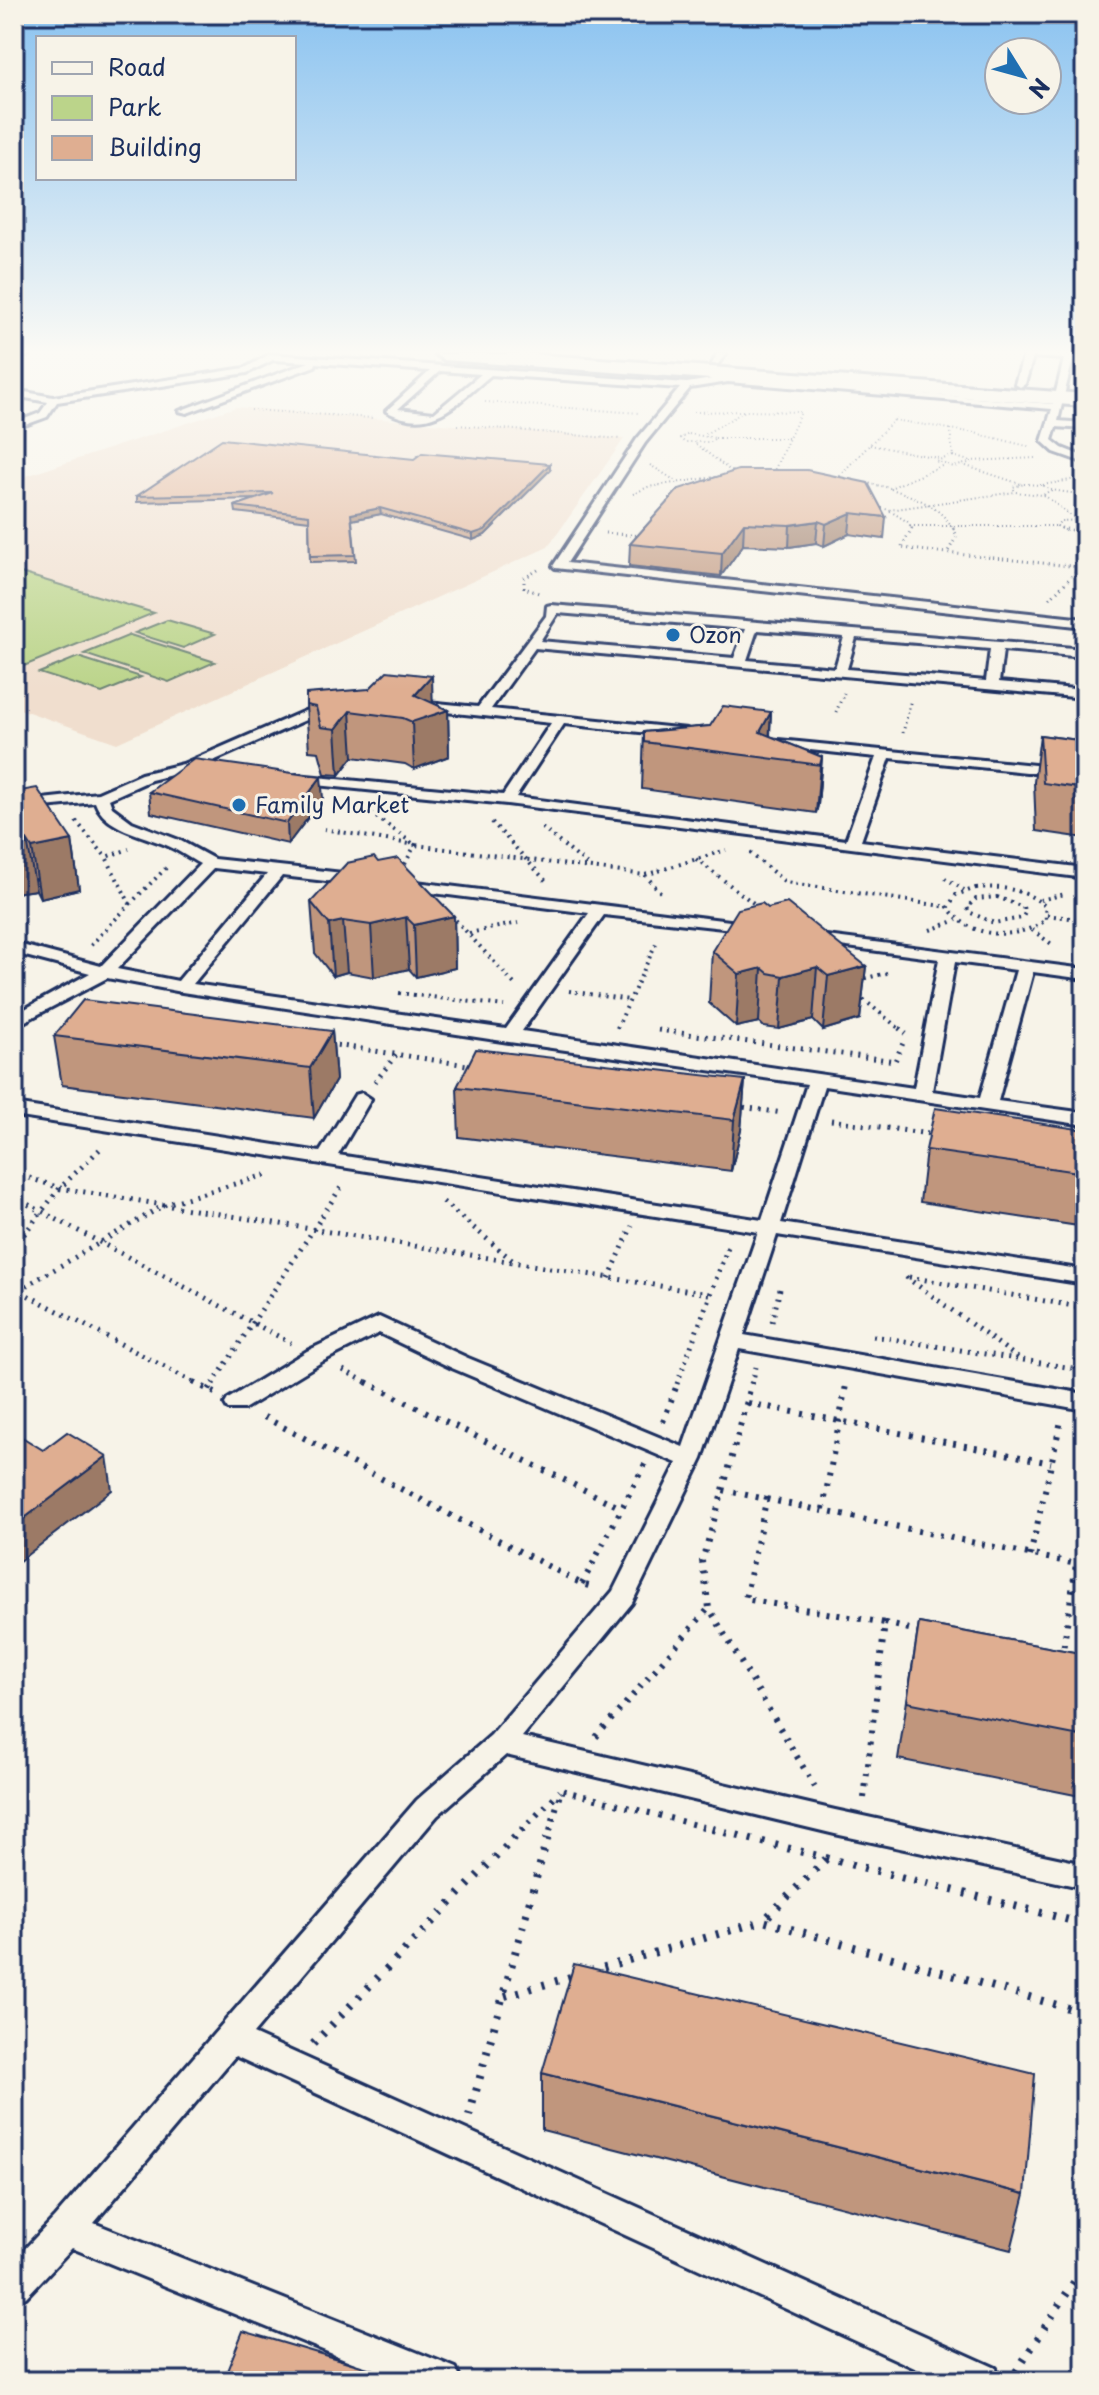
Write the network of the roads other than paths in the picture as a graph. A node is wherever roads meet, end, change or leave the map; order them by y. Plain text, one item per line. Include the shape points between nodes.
1 (625, 466) edge
2 (551, 609) junction
3 (1085, 623) edge
4 (752, 625) junction
5 (851, 633) junction
6 (1085, 641) edge
7 (531, 644) junction
8 (997, 645) junction
9 (1085, 653) edge
10 (739, 664) junction
11 (840, 672) junction
12 (992, 686) junction
13 (1085, 694) edge
14 (348, 699) edge
15 (408, 705) edge
16 (482, 711) junction
17 (561, 719) junction
18 (699, 734) edge
19 (746, 739) edge
20 (884, 754) junction
21 (188, 767) junction
22 (218, 771) edge
23 (1085, 774) edge
24 (277, 777) edge
25 (101, 797) junction
26 (507, 800) junction
27 (14, 806) edge
28 (852, 845) junction
29 (210, 863) junction
30 (277, 872) junction
31 (1085, 873) edge
32 (600, 909) junction
33 (14, 948) edge
34 (948, 955) junction
35 (1026, 966) junction
36 (105, 972) junction
37 (1085, 974) edge
38 (182, 987) junction
39 (14, 1022) edge
40 (509, 1037) junction
41 (817, 1080) junction
42 (922, 1095) junction
43 (362, 1099) road end
44 (988, 1104) junction
45 (14, 1110) edge
46 (1085, 1119) edge
47 (326, 1158) junction
48 (770, 1227) junction
49 (1085, 1277) edge
50 (734, 1327) junction
51 (236, 1404) road end
52 (1079, 1412) edge
53 (690, 1459) junction
54 (501, 1743) junction
55 (1085, 1876) edge
56 (228, 2038) junction
57 (67, 2229) junction
58 (14, 2285) edge
59 (443, 2381) edge
60 (983, 2381) edge

1 - 3 lane via 559,566
2 - 4 lane
2 - 6 lane via 571,599
2 - 7 lane via 552,616
4 - 5 lane
4 - 10 lane
5 - 8 lane
5 - 11 lane
7 - 10 lane
7 - 16 lane
8 - 9 lane
8 - 12 lane
10 - 11 lane
11 - 12 lane
12 - 13 lane
14 - 21 lane
15 - 16 lane
16 - 17 lane
17 - 18 lane
17 - 26 lane
19 - 20 lane
20 - 23 lane
20 - 28 lane
21 - 22 lane
21 - 25 lane via 146,777
24 - 26 lane
25 - 27 lane
25 - 29 lane via 105,809 127,825
26 - 28 lane
28 - 31 lane
29 - 30 lane
29 - 36 lane
30 - 32 lane
30 - 38 lane
32 - 34 lane
32 - 40 lane
33 - 36 lane
34 - 35 lane
34 - 42 lane
35 - 37 lane
35 - 44 lane
36 - 38 lane
36 - 39 lane
38 - 40 lane
40 - 41 lane
41 - 42 lane
41 - 48 lane
42 - 44 lane
43 - 47 lane
44 - 46 lane
45 - 47 lane
47 - 48 lane
48 - 49 lane
48 - 50 lane
50 - 52 lane
50 - 53 lane
51 - 53 lane via 379,1324
53 - 54 lane via 623,1596
54 - 55 lane
54 - 56 lane via 427,1808
56 - 57 lane
56 - 60 lane
57 - 58 lane
57 - 59 lane

